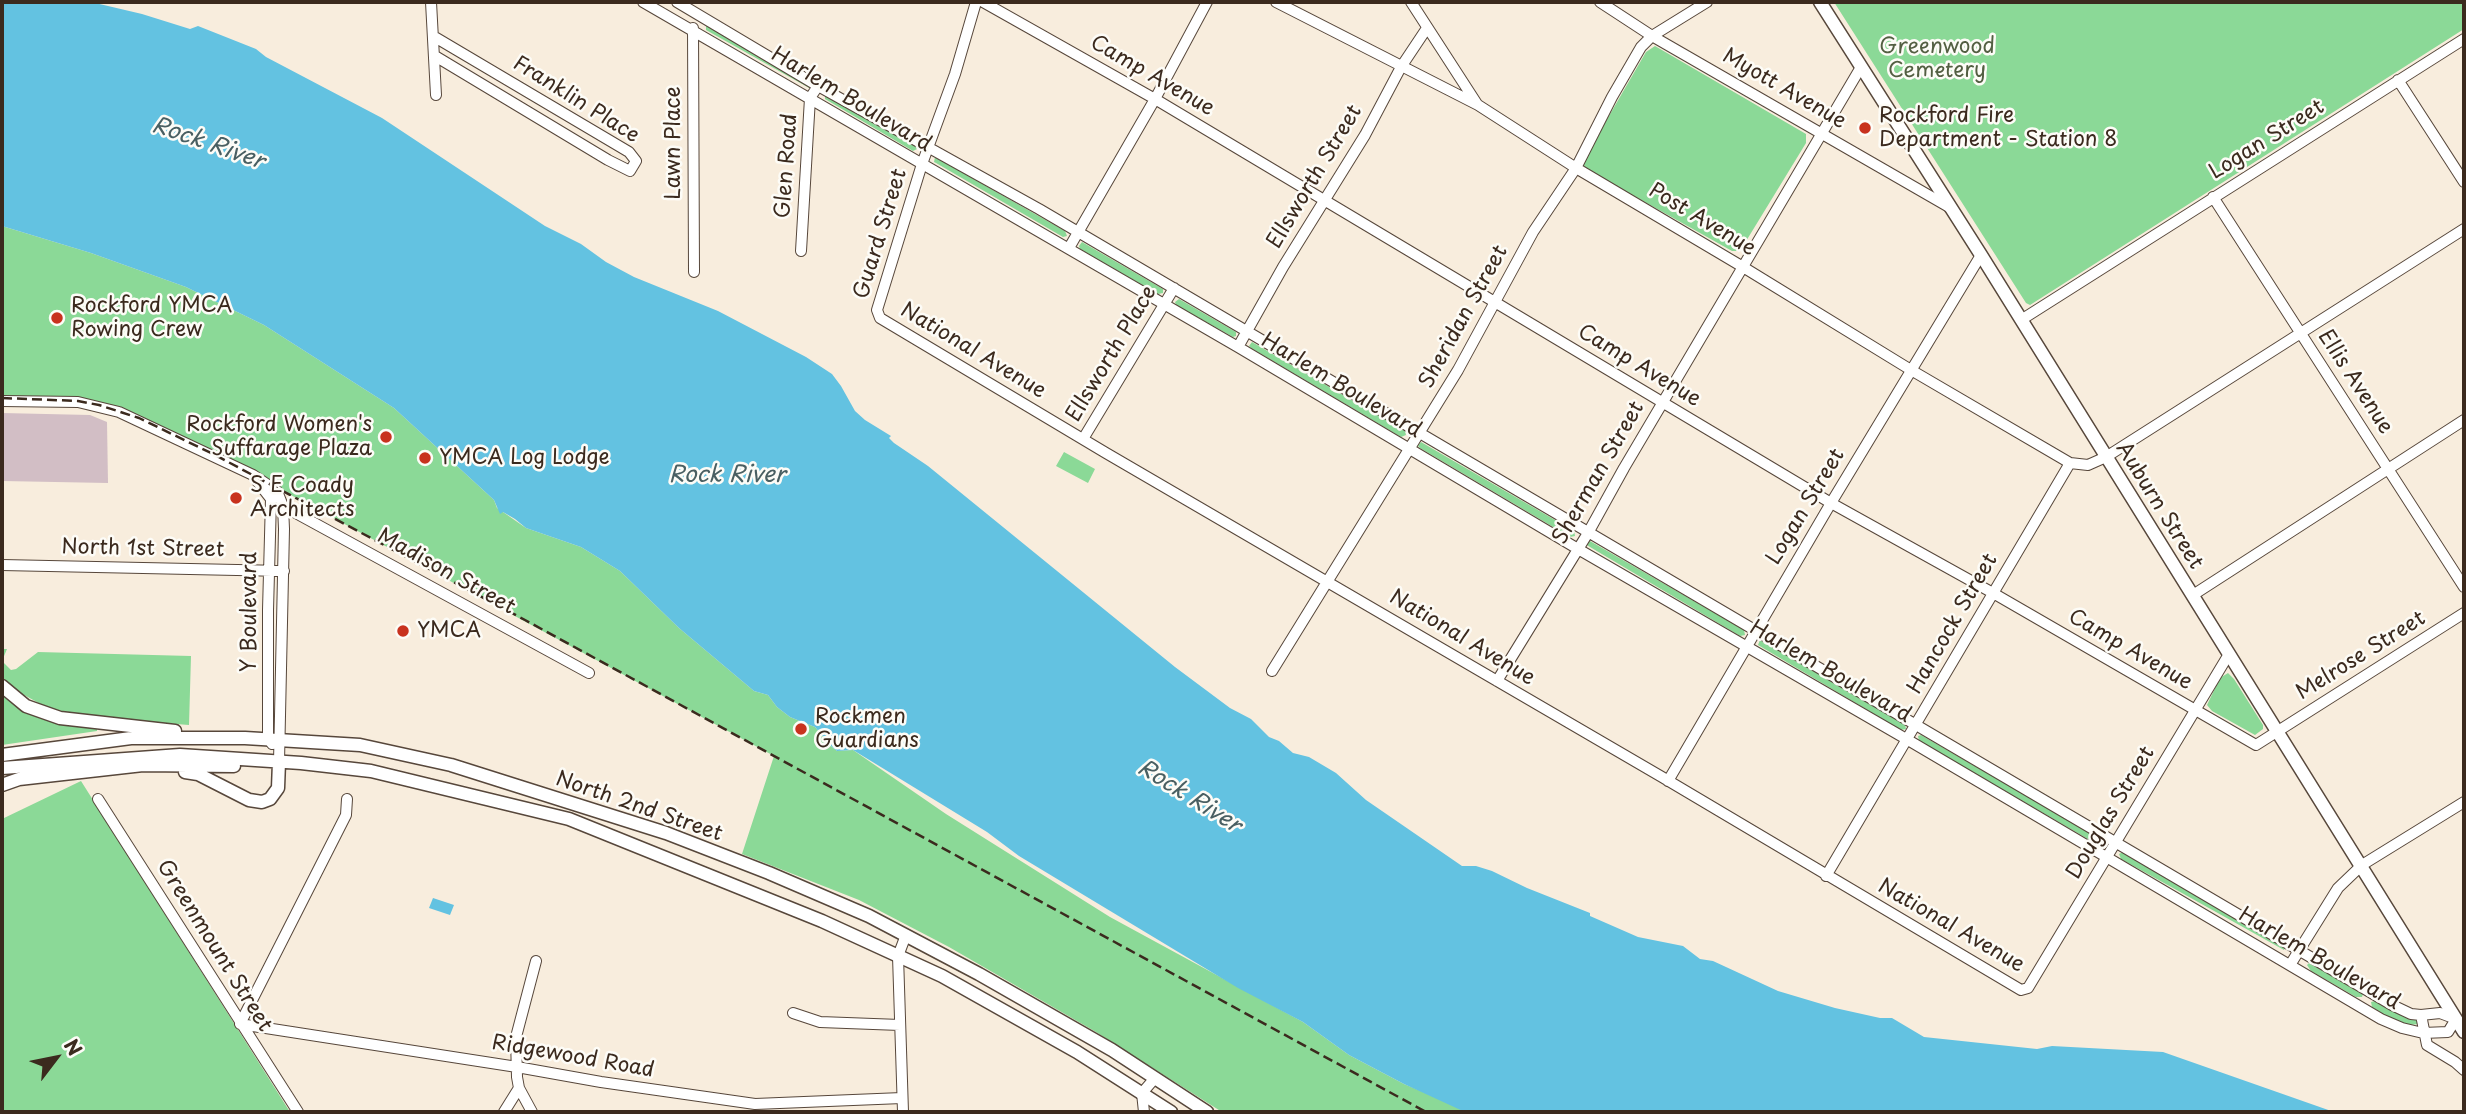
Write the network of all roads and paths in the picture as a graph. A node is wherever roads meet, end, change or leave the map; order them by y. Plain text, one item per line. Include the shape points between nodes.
1 (430, 2) edge
2 (643, 2) edge
3 (677, 2) edge
4 (976, 2) edge
5 (984, 2) edge
6 (1206, 2) edge
7 (1276, 2) edge
8 (1411, 2) edge
9 (1600, 2) edge
10 (1707, 2) edge
11 (1820, 2) edge
12 (700, 15) junction
13 (1427, 28) junction
14 (692, 30) junction
15 (433, 36) junction
16 (1652, 36) junction
17 (2464, 39) edge
18 (435, 56) junction
19 (1401, 67) junction
20 (1861, 67) junction
21 (2398, 80) junction
22 (818, 86) junction
23 (436, 95) dead end
24 (810, 98) junction
25 (1155, 99) junction
26 (1478, 104) junction
27 (1821, 132) junction
28 (929, 148) junction
29 (922, 164) junction
30 (1576, 167) junction
31 (2464, 182) edge
32 (2213, 197) junction
33 (1324, 201) junction
34 (1950, 207) junction
35 (2464, 229) edge
36 (1079, 232) junction
37 (1069, 248) junction
38 (801, 251) dead end
39 (1981, 256) junction
40 (1743, 267) junction
41 (694, 272) dead end
42 (1174, 288) junction
43 (1494, 301) junction
44 (1165, 305) junction
45 (880, 318) joint
46 (2021, 320) junction
47 (1247, 331) junction
48 (2300, 332) junction
49 (1238, 347) junction
50 (1911, 370) junction
51 (2, 401) edge
52 (1662, 402) junction
53 (2464, 420) edge
54 (1419, 432) junction
55 (1083, 439) junction
56 (1409, 449) junction
57 (2106, 457) junction
58 (2070, 463) junction
59 (2388, 469) junction
60 (253, 475) junction
61 (1831, 503) junction
62 (283, 506) junction
63 (1588, 533) junction
64 (1578, 549) junction
65 (2, 565) edge
66 (268, 571) junction
67 (284, 571) junction
68 (1327, 581) junction
69 (2464, 587) edge
70 (1993, 593) junction
71 (2193, 595) junction
72 (2464, 613) edge
73 (1756, 630) junction
74 (1746, 647) junction
75 (2229, 654) junction
76 (1272, 671) dead end
77 (589, 673) dead end
78 (1497, 681) junction
79 (2, 686) edge
80 (2196, 710) junction
81 (1917, 724) junction
82 (2278, 732) junction
83 (245, 738) junction
84 (1908, 740) junction
85 (276, 747) junction
86 (2, 755) edge
87 (2, 768) edge
88 (118, 769) junction
89 (1668, 781) junction
90 (2, 785) edge
91 (98, 799) dead end
92 (347, 799) dead end
93 (2464, 802) edge
94 (2116, 842) junction
95 (2106, 858) junction
96 (2362, 866) junction
97 (1826, 876) junction
98 (906, 935) junction
99 (2300, 949) junction
100 (898, 956) junction
101 (536, 961) dead end
102 (2290, 965) junction
103 (2025, 990) joint
104 (793, 1013) dead end
105 (2421, 1015) junction
106 (2456, 1019) junction
107 (240, 1024) junction
108 (900, 1025) junction
109 (2464, 1032) edge
110 (2423, 1033) junction
111 (517, 1067) junction
112 (2464, 1070) edge
113 (1155, 1078) junction
114 (519, 1088) junction
115 (1142, 1093) junction
116 (902, 1098) junction
117 (754, 1108) edge
118 (298, 1112) edge
119 (504, 1112) edge
120 (532, 1112) edge
121 (903, 1112) edge
122 (1144, 1112) edge
123 (1171, 1112) edge
124 (1207, 1112) edge

1 - 15 street
2 - 14 street, Harlem Boulevard
3 - 12 street, Harlem Boulevard
4 - 28 street, Guard Street
5 - 25 street, Camp Avenue
6 - 25 street
7 - 19 street, Post Avenue
8 - 13 street
9 - 16 street, Myott Avenue
10 - 16 street, Sheridan Street
11 - 20 main road, Auburn Street
12 - 14 street, Lawn Place
12 - 22 street, Harlem Boulevard
13 - 19 street, Ellsworth Street
13 - 26 street
14 - 24 street, Harlem Boulevard
14 - 41 street, Lawn Place
15 - 18 street
15 - 18 street, Franklin Place via 629,152 636,161 629,171
16 - 27 street, Myott Avenue
16 - 30 street, Sheridan Street via 1633,59
17 - 21 street, Logan Street
18 - 23 street
19 - 26 street, Post Avenue
19 - 33 street, Ellsworth Street
20 - 27 street, Sherman Street
20 - 34 main road, Auburn Street
21 - 31 street
21 - 32 street, Logan Street
22 - 24 street, Glen Road
22 - 28 street, Harlem Boulevard
24 - 29 street, Harlem Boulevard
24 - 38 street, Glen Road
25 - 33 street, Camp Avenue
25 - 36 street
26 - 30 street, Post Avenue
27 - 34 street, Myott Avenue
27 - 40 street, Sherman Street
28 - 29 street, Guard Street
28 - 36 street, Harlem Boulevard
29 - 37 street, Harlem Boulevard
29 - 45 street, Guard Street via 877,310
30 - 40 street, Post Avenue
30 - 43 street, Sheridan Street
32 - 46 street, Logan Street
32 - 48 street, Ellis Avenue
33 - 43 street, Camp Avenue
33 - 47 street, Ellsworth Street
34 - 39 main road, Auburn Street
35 - 48 street
36 - 37 street
36 - 42 street, Harlem Boulevard
37 - 44 street, Harlem Boulevard
39 - 46 main road, Auburn Street
39 - 50 street, Logan Street
40 - 50 street, Post Avenue
40 - 52 street, Sherman Street
42 - 44 street, Ellsworth Place
42 - 47 street, Harlem Boulevard
43 - 52 street, Camp Avenue
43 - 54 street, Sheridan Street
44 - 49 street, Harlem Boulevard
44 - 55 street, Ellsworth Place
45 - 55 street, National Avenue
46 - 57 main road, Auburn Street
47 - 49 street, Ellsworth Street
47 - 54 street, Harlem Boulevard
48 - 57 street
48 - 59 street, Ellis Avenue
49 - 56 street, Harlem Boulevard
50 - 58 street, Post Avenue
50 - 61 street, Logan Street
51 - 60 street via 78,402 119,412
52 - 61 street, Camp Avenue
52 - 63 street, Sherman Street
53 - 59 street
54 - 56 street, Sheridan Street
54 - 63 street, Harlem Boulevard
55 - 68 street, National Avenue
56 - 64 street, Harlem Boulevard
56 - 68 street, Sheridan Street
57 - 58 street via 2088,465
57 - 71 main road, Auburn Street
58 - 70 street, Hancock Street
59 - 69 street, Ellis Avenue
59 - 71 street
60 - 62 street via 277,491
60 - 66 street, Y Boulevard via 271,499
61 - 70 street, Camp Avenue
61 - 73 street, Logan Street
62 - 67 street, Y Boulevard
62 - 77 street, Madison Street
63 - 64 street, Sherman Street
63 - 73 street, Harlem Boulevard
64 - 74 street, Harlem Boulevard
64 - 78 street, Sherman Street
65 - 66 street, North 1st Street
66 - 67 street, North 1st Street
66 - 85 street, Y Boulevard
67 - 85 street, Y Boulevard
68 - 76 street, Sheridan Street
68 - 78 street, National Avenue
70 - 80 street, Camp Avenue
70 - 81 street, Hancock Street
71 - 75 main road, Auburn Street
72 - 82 street, Melrose Street
73 - 74 street, Logan Street
73 - 81 street, Harlem Boulevard
74 - 84 street, Harlem Boulevard
74 - 89 street, Logan Street
75 - 80 street, Douglas Street
75 - 82 main road, Auburn Street
78 - 89 street, National Avenue
79 - 83 main road via 26,706 60,718
80 - 82 street, Camp Avenue via 2256,746
80 - 94 street, Douglas Street
81 - 84 street, Hancock Street
81 - 94 street, Harlem Boulevard
82 - 96 main road, Auburn Street
83 - 85 main road, North 2nd Street
83 - 86 main road, North 2nd Street via 131,738
84 - 95 street, Harlem Boulevard
84 - 97 street, Hancock Street
85 - 87 main road, North 2nd Street
85 - 88 main road via 258,766
85 - 88 main road via 278,788 262,802 198,774
85 - 98 main road, North 2nd Street via 360,745 451,765 666,833
85 - 100 main road, North 2nd Street via 301,762 371,771 569,819
88 - 90 main road via 19,779
89 - 97 street, National Avenue
91 - 107 street, Greenmount Street
92 - 107 street via 346,816
93 - 96 street
94 - 95 street, Douglas Street
94 - 99 street, Harlem Boulevard
95 - 102 street, Harlem Boulevard
95 - 103 street, Douglas Street
96 - 99 street via 2338,888
96 - 106 main road, Auburn Street
97 - 103 street, National Avenue
98 - 100 street
98 - 113 main road, North 2nd Street
99 - 102 street
99 - 105 street, Harlem Boulevard via 2402,1011
100 - 108 street
100 - 115 main road, North 2nd Street via 942,976
101 - 111 street via 516,1037
102 - 110 street, Harlem Boulevard via 2381,1019
104 - 108 street via 820,1022
105 - 106 street, Harlem Boulevard via 2440,1013
105 - 110 street
106 - 109 main road, Auburn Street
106 - 110 street via 2448,1032
107 - 111 street, Ridgewood Road
107 - 118 street, Greenmount Street
108 - 116 street
110 - 112 street via 2427,1045
111 - 114 street
111 - 117 street, Ridgewood Road
113 - 115 street
113 - 124 main road, North 2nd Street
114 - 119 street
114 - 120 street
115 - 122 street
115 - 123 main road, North 2nd Street
116 - 117 street, Ridgewood Road
116 - 121 street

